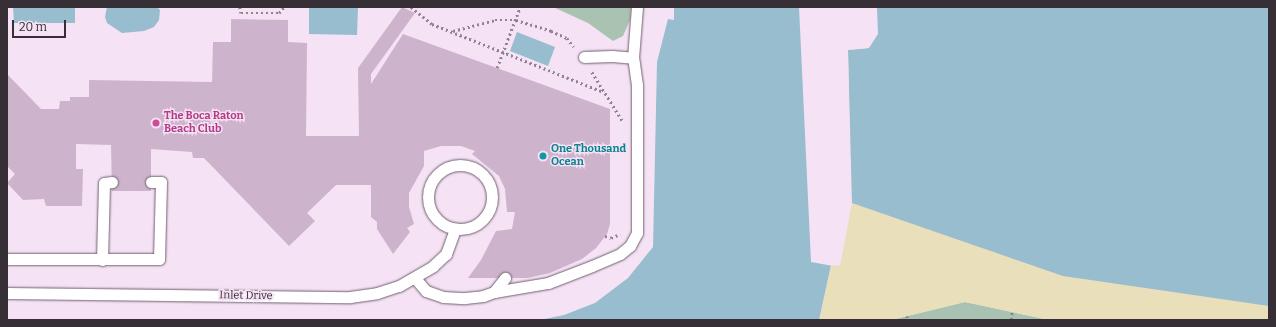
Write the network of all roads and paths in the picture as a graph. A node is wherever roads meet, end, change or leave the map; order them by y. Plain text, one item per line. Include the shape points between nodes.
1 (240, 7) edge
2 (284, 7) edge
3 (411, 7) edge
4 (520, 7) edge
5 (637, 7) edge
6 (516, 20) junction
7 (453, 31) junction
8 (504, 52) junction
9 (584, 57) junction
10 (633, 58) junction
11 (497, 68) dead end
12 (605, 92) junction
13 (624, 122) dead end
14 (112, 182) dead end
15 (151, 182) dead end
16 (455, 229) junction
17 (624, 232) dead end
18 (605, 236) dead end
19 (7, 259) edge
20 (102, 260) junction
21 (415, 278) junction
22 (505, 278) dead end
23 (494, 292) junction
24 (7, 293) edge
25 (1012, 312) dead end
26 (907, 316) dead end
27 (908, 320) edge
28 (1011, 320) edge

1 - 2 path via 241,13 279,13
3 - 7 path via 432,24
4 - 6 path
5 - 10 lane
6 - 7 path via 489,22
6 - 8 path
6 - 9 path via 567,38
7 - 8 path
8 - 11 path
8 - 12 path
9 - 10 lane
9 - 12 path
10 - 23 lane via 637,85 639,219 637,233 630,246 620,254 548,283
12 - 13 path
14 - 20 lane via 104,183
15 - 20 lane via 161,182 159,260
16 - 16 lane via 467,229 478,224 491,205 492,192 488,181 480,172 470,166 458,164 447,167 437,174 430,184 428,196 429,207 435,218
16 - 21 lane, Inlet Drive via 446,254
17 - 18 path via 615,237
19 - 20 lane
21 - 23 lane via 426,291 443,297 483,296
21 - 24 lane, Inlet Drive via 377,293 350,297
22 - 23 lane
25 - 28 path
26 - 27 path

